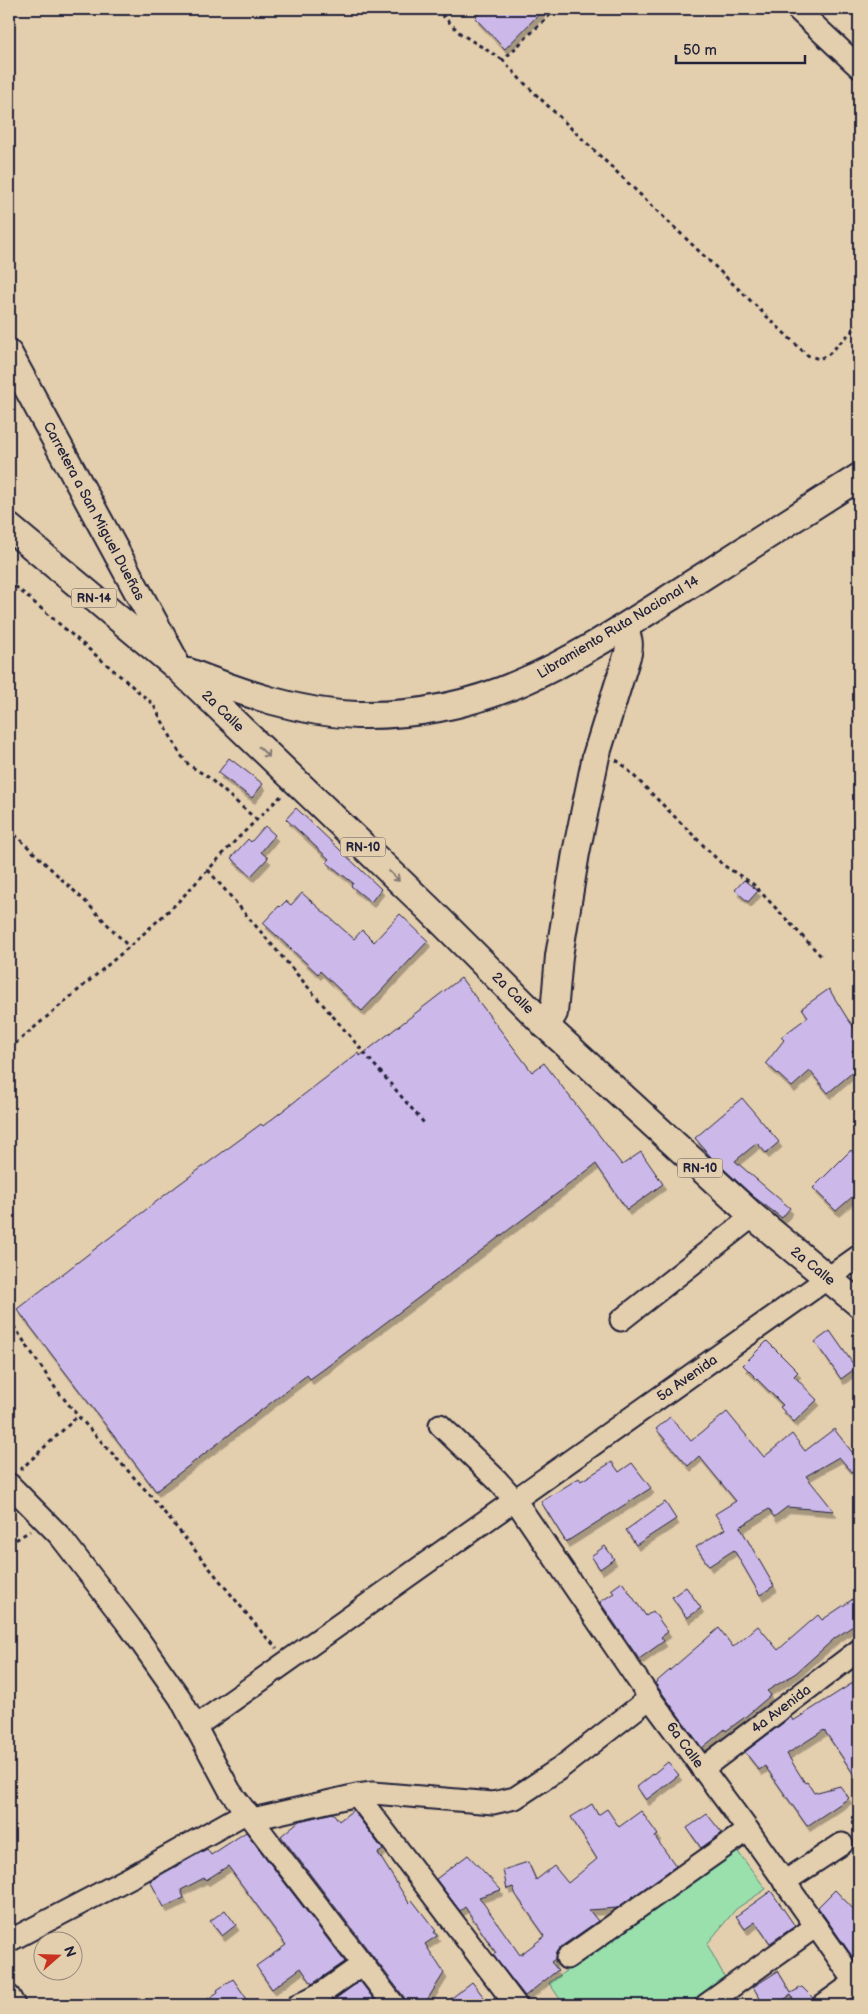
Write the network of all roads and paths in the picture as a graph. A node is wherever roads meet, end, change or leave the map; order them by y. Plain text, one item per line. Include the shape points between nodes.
1 (436, 9) edge
2 (556, 9) edge
3 (797, 9) edge
4 (503, 60) junction
5 (859, 67) edge
6 (859, 324) edge
7 (9, 354) edge
8 (859, 476) edge
9 (9, 527) edge
10 (9, 580) edge
11 (622, 628) junction
12 (179, 669) junction
13 (596, 756) junction
14 (295, 781) junction
15 (257, 820) junction
16 (9, 829) edge
17 (208, 870) junction
18 (129, 947) junction
19 (821, 956) dead end
20 (546, 1026) junction
21 (9, 1049) edge
22 (424, 1123) dead end
23 (753, 1216) junction
24 (859, 1256) edge
25 (828, 1278) junction
26 (859, 1304) edge
27 (9, 1319) edge
28 (621, 1320) dead end
29 (78, 1416) junction
30 (440, 1425) dead end
31 (12, 1479) edge
32 (515, 1500) junction
33 (46, 1521) junction
34 (9, 1544) edge
35 (859, 1650) edge
36 (290, 1661) junction
37 (650, 1698) junction
38 (195, 1727) junction
39 (702, 1769) junction
40 (357, 1795) junction
41 (250, 1816) junction
42 (748, 1830) junction
43 (842, 1844) dead end
44 (784, 1882) junction
45 (816, 1926) junction
46 (9, 1942) edge
47 (567, 1958) dead end
48 (363, 1964) junction
49 (857, 1984) edge
50 (9, 1996) edge
51 (14, 2005) edge
52 (298, 2005) edge
53 (394, 2005) edge
54 (516, 2005) edge
55 (706, 2005) edge
56 (824, 2005) edge

1 - 4 path via 461,34
2 - 4 path
3 - 5 street
4 - 6 path via 808,355 819,359 829,354
7 - 12 main road, Carretera a San Miguel Dueñas / RN-10
8 - 11 main road, Libramiento Ruta Nacional 14
9 - 12 main road, RN-14
10 - 15 path via 153,704 189,765 208,777
11 - 12 main road, Libramiento Ruta Nacional 14 via 555,667 502,692 418,713 355,715 281,704
11 - 13 main road via 630,642 628,653
12 -> 14 main road, 2a Calle / RN-10
13 - 19 path via 613,758 622,764 723,865 753,884
13 - 20 main road via 572,872 559,956 556,1003
14 - 15 path
14 -> 20 main road, 2a Calle / RN-10
15 - 17 path
16 - 18 path
17 - 18 path
17 - 22 path
18 - 21 path
20 - 23 main road, 2a Calle / RN-10
23 - 25 main road, 2a Calle / RN-10
23 - 28 street
24 - 25 street, 5a Avenida
25 - 26 main road, 2a Calle / RN-10
25 - 32 street, 5a Avenida
27 - 29 path
29 - 31 path
29 - 36 path via 150,1495 264,1635
30 - 32 street, 6a Calle
31 - 33 street
32 - 36 street, 5a Avenida
32 - 37 street, 6a Calle
33 - 34 path
33 - 38 street via 130,1627 180,1698
35 - 39 street, 4a Avenida
36 - 38 street, 5a Avenida
37 - 39 street, 6a Calle
37 - 40 street via 559,1769 515,1798 493,1803 373,1793
38 - 41 street via 230,1791
39 - 42 street, 6a Calle
40 - 41 street
40 - 54 street
41 - 46 street
41 - 48 street
42 - 44 street, 6a Calle
42 - 47 street
43 - 44 street
44 - 45 street, 6a Calle
45 - 49 street, 6a Calle
45 - 55 street
48 - 52 street
48 - 53 street
49 - 56 street
50 - 51 street

